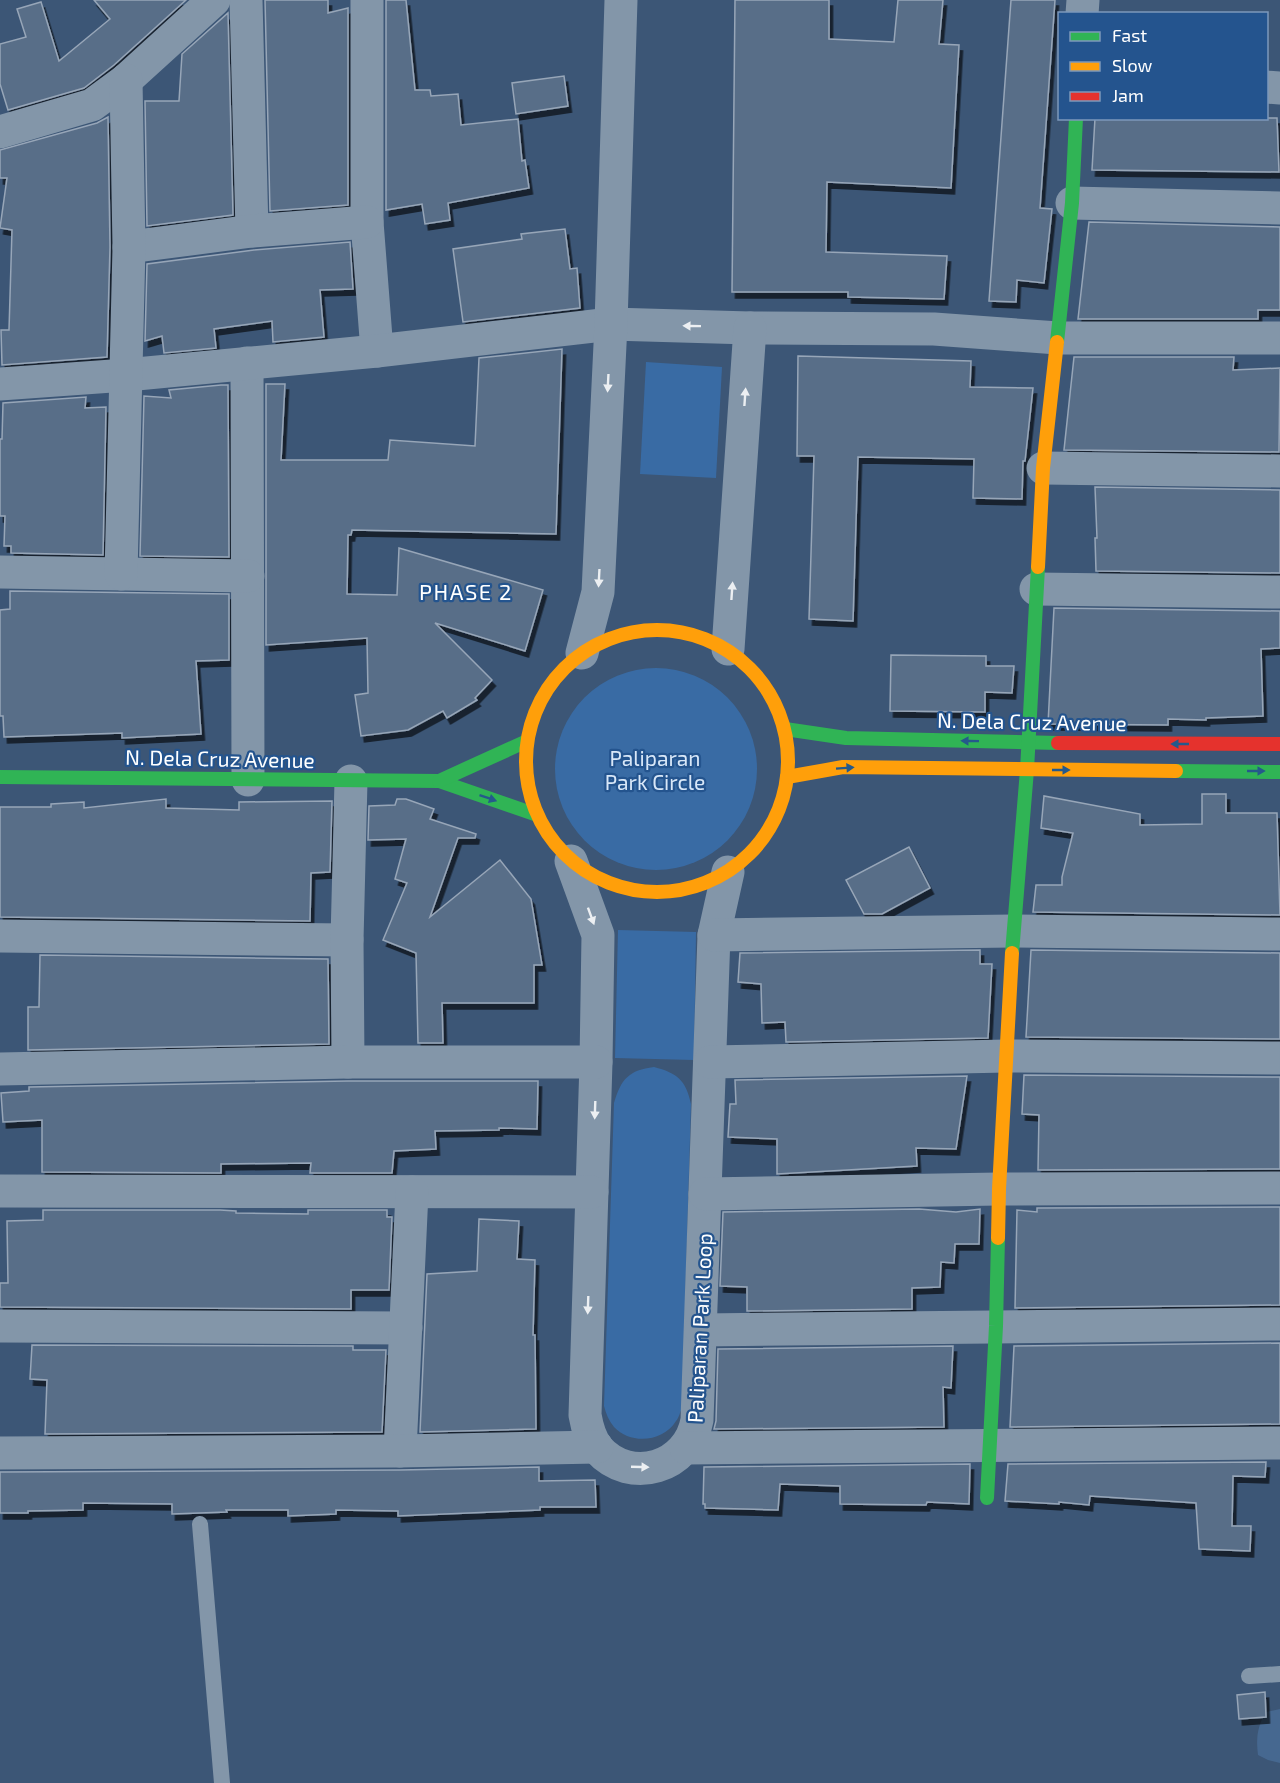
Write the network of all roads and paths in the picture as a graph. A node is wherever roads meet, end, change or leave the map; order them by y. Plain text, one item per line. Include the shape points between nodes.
1 (214, 0) edge
2 (246, 0) edge
3 (367, 0) edge
4 (621, 0) edge
5 (126, 80) junction
6 (1076, 120) edge
7 (0, 132) edge
8 (1072, 203) junction
9 (1280, 208) edge
10 (368, 222) junction
11 (252, 231) junction
12 (129, 247) junction
13 (610, 324) junction
14 (750, 328) junction
15 (1058, 338) junction
16 (1280, 338) edge
17 (377, 351) junction
18 (247, 363) junction
19 (126, 375) junction
20 (0, 384) edge
21 (1043, 468) junction
22 (1280, 471) edge
23 (0, 572) edge
24 (121, 574) junction
25 (248, 576) junction
26 (1036, 589) junction
27 (1280, 592) edge
28 (728, 650) junction
29 (582, 652) junction
30 (785, 729) junction
31 (527, 741) junction
32 (1029, 743) junction
33 (1280, 744) edge
34 (1027, 770) junction
35 (1280, 772) edge
36 (0, 777) edge
37 (788, 777) junction
38 (248, 780) junction
39 (351, 781) junction
40 (439, 781) junction
41 (537, 815) junction
42 (571, 861) junction
43 (728, 872) junction
44 (1013, 931) junction
45 (1280, 934) edge
46 (714, 935) junction
47 (0, 936) edge
48 (346, 940) junction
49 (1007, 1056) junction
50 (1280, 1058) edge
51 (348, 1062) junction
52 (597, 1062) junction
53 (710, 1062) junction
54 (0, 1069) edge
55 (1280, 1188) edge
56 (999, 1189) junction
57 (0, 1191) edge
58 (412, 1192) junction
59 (592, 1192) junction
60 (705, 1194) junction
61 (1280, 1324) edge
62 (0, 1326) edge
63 (996, 1326) junction
64 (406, 1328) junction
65 (701, 1330) junction
66 (1280, 1443) edge
67 (990, 1445) junction
68 (597, 1447) junction
69 (686, 1448) junction
70 (400, 1451) junction
71 (0, 1453) edge
72 (987, 1498) dead end
73 (200, 1524) dead end
74 (1280, 1674) edge
75 (1249, 1676) dead end
76 (222, 1783) edge

1 - 5 street
2 - 11 street
3 - 10 street
4 - 13 street
5 - 7 street via 92,105
5 - 12 street
6 - 8 street
8 - 9 street
8 - 15 street
10 - 11 street
10 - 17 street
11 - 12 street
12 - 19 street
14 -> 13 street
13 - 17 street
13 -> 29 street via 598,592
14 - 15 street via 934,329
28 -> 14 street
15 - 16 street
15 - 21 street
17 - 18 street
18 - 19 street
18 - 25 street
19 - 20 street
19 - 24 street
21 - 22 street
21 - 26 street
23 - 24 street
24 - 25 street
25 - 38 street
26 - 27 street
26 - 32 street
28 - 29 street via 700,636 640,630 610,638
28 - 30 street via 754,671 773,698
29 - 31 street via 556,677 537,707
32 -> 30 street, N. Dela Cruz Avenue via 846,738
30 - 37 street
31 - 40 street, N. Dela Cruz Avenue
31 - 41 street via 527,779
33 -> 32 street, N. Dela Cruz Avenue
32 - 34 street
34 -> 35 street
37 -> 34 street via 843,767
34 - 44 street
36 - 38 street, N. Dela Cruz Avenue
37 - 43 street via 781,805 768,831 751,854
38 - 39 street, N. Dela Cruz Avenue
39 - 40 street, N. Dela Cruz Avenue
39 - 48 street
40 -> 41 street, N. Dela Cruz Avenue
41 - 42 street
42 - 43 street via 603,881 648,893 685,890
42 -> 52 street via 598,935
43 - 46 street, Paliparan Park Loop
44 - 45 street
44 - 46 street
44 - 49 street
46 - 53 street, Paliparan Park Loop
47 - 48 street
48 - 51 street
49 - 50 street
49 - 53 street
49 - 56 street
51 - 52 street
51 - 54 street
52 -> 59 street
53 - 60 street, Paliparan Park Loop
55 - 56 street
56 - 60 street
56 - 63 street
57 - 58 street
58 - 59 street
58 - 64 street
59 -> 68 street via 585,1415 588,1432
60 - 65 street, Paliparan Park Loop
61 - 63 street
62 - 64 street
63 - 65 street
63 - 67 street
64 - 70 street
65 - 69 street, Paliparan Park Loop via 696,1428
66 - 67 street
67 - 69 street
67 - 72 street
68 -> 69 street, Paliparan Park Loop via 607,1458 641,1469 658,1467
68 - 70 street
70 - 71 street
73 - 76 lane
74 - 75 lane

